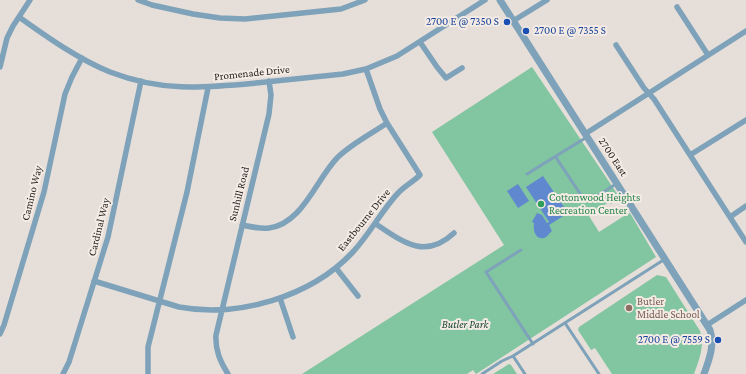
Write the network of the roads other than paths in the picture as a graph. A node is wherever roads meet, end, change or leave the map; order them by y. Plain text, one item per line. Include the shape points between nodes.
1 (30, 0) edge
2 (138, 0) edge
3 (365, 0) edge
4 (485, 0) edge
5 (500, 0) edge
6 (547, 0) edge
7 (677, 6) dead end
8 (19, 17) junction
9 (514, 21) junction
10 (746, 31) edge
11 (420, 42) junction
12 (616, 45) dead end
13 (708, 55) junction
14 (82, 58) junction
15 (0, 67) edge
16 (462, 68) dead end
17 (366, 69) junction
18 (269, 81) junction
19 (141, 82) junction
20 (208, 88) junction
21 (649, 93) junction
22 (746, 120) edge
23 (387, 123) junction
24 (586, 136) junction
25 (690, 155) junction
26 (556, 156) junction
27 (527, 174) dead end
28 (617, 184) junction
29 (746, 206) edge
30 (730, 217) junction
31 (376, 224) junction
32 (242, 225) junction
33 (454, 233) dead end
34 (746, 242) edge
35 (521, 250) dead end
36 (665, 259) junction
37 (336, 268) junction
38 (94, 281) junction
39 (358, 296) dead end
40 (280, 298) junction
41 (746, 300) edge
42 (160, 301) junction
43 (221, 310) junction
44 (565, 323) junction
45 (707, 325) junction
46 (0, 334) edge
47 (293, 337) dead end
48 (532, 344) junction
49 (513, 356) junction
50 (63, 374) edge
51 (148, 374) edge
52 (228, 374) edge
53 (482, 374) edge
54 (525, 374) edge
55 (599, 374) edge
56 (704, 374) edge

1 - 8 street
2 - 3 street via 204,16 245,19 340,9
4 - 11 street, Promenade Drive
5 - 9 street, 2700 East
6 - 9 street
7 - 13 street
8 - 14 street, Promenade Drive
8 - 15 street via 7,38
9 - 24 street, 2700 East
10 - 13 street
11 - 16 street via 446,78
11 - 17 street, Promenade Drive via 397,56
12 - 21 street
13 - 21 street
14 - 19 street, Promenade Drive via 111,72
14 - 46 street, Camino Way via 65,94 41,202
17 - 18 street, Promenade Drive via 343,74
17 - 23 street, Eastbourne Drive via 377,103
18 - 20 street, Promenade Drive
18 - 32 street, Sunhill Road via 269,114
19 - 20 street, Promenade Drive via 178,88
19 - 38 street, Cardinal Way via 108,237
20 - 42 street via 187,192
21 - 24 street
21 - 25 street
22 - 25 street
23 - 31 street, Eastbourne Drive via 420,174 399,192
23 - 32 street via 337,158 299,210 287,222 269,228
24 - 26 lane
24 - 28 street, 2700 East
25 - 30 street
26 - 27 lane
26 - 28 lane via 585,201
28 - 36 street, 2700 East
29 - 30 street
30 - 34 street
31 - 33 street via 402,241 423,247 439,244
31 - 37 street, Eastbourne Drive via 357,248
32 - 43 street, Sunhill Road
35 - 48 lane via 486,272
36 - 44 lane
36 - 45 street, 2700 East
37 - 39 street
37 - 40 street, Eastbourne Drive via 310,285
38 - 42 street, Eastbourne Drive
38 - 50 street, Cardinal Way
40 - 43 street, Eastbourne Drive
40 - 47 street
41 - 45 street
42 - 43 street, Eastbourne Drive via 191,309
42 - 51 street via 148,348
43 - 52 street, Sunhill Road via 215,341 219,358
44 - 48 lane
44 - 55 lane
45 - 56 street, 2700 East via 711,333 712,349
48 - 49 lane
49 - 53 lane
49 - 54 lane

